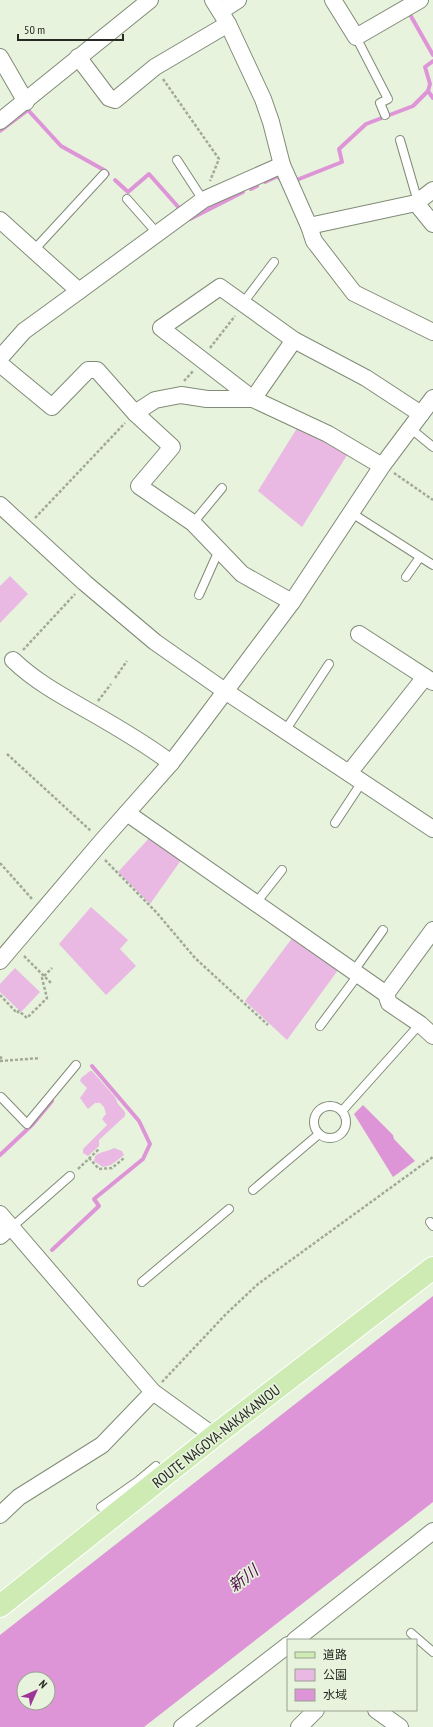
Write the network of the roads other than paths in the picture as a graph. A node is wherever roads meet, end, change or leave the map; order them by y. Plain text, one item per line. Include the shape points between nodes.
1 (150, 0) edge
2 (238, 0) edge
3 (333, 0) edge
4 (420, 0) edge
5 (221, 11) edge
6 (356, 37) junction
7 (0, 57) edge
8 (78, 57) junction
9 (26, 102) junction
10 (385, 114) dead end
11 (0, 121) edge
12 (400, 140) dead end
13 (177, 160) dead end
14 (282, 165) junction
15 (104, 174) dead end
16 (433, 190) edge
17 (127, 199) dead end
18 (203, 200) junction
19 (417, 203) junction
20 (0, 220) edge
21 (433, 224) edge
22 (309, 226) junction
23 (157, 233) junction
24 (34, 250) junction
25 (274, 262) dead end
26 (79, 291) junction
27 (243, 303) junction
28 (433, 332) edge
29 (294, 340) junction
30 (0, 358) edge
31 (0, 364) edge
32 (433, 398) edge
33 (253, 399) junction
34 (135, 412) junction
35 (421, 414) junction
36 (410, 428) junction
37 (433, 448) edge
38 (382, 466) junction
39 (222, 488) dead end
40 (0, 505) edge
41 (350, 512) junction
42 (193, 523) junction
43 (219, 550) junction
44 (420, 557) junction
45 (433, 565) edge
46 (406, 576) dead end
47 (199, 595) dead end
48 (292, 602) junction
49 (359, 634) dead end
50 (13, 660) road end
51 (329, 664) dead end
52 (429, 680) edge
53 (225, 691) junction
54 (285, 731) junction
55 (171, 763) junction
56 (355, 778) junction
57 (127, 812) junction
58 (335, 823) dead end
59 (433, 830) edge
60 (282, 870) dead end
61 (256, 903) junction
62 (383, 930) dead end
63 (433, 930) edge
64 (0, 961) edge
65 (356, 973) junction
66 (386, 994) junction
67 (420, 1024) junction
68 (320, 1026) dead end
69 (433, 1036) edge
70 (76, 1065) dead end
71 (0, 1098) edge
72 (342, 1111) junction
73 (319, 1134) junction
74 (70, 1176) road end
75 (253, 1190) dead end
76 (229, 1209) dead end
77 (0, 1214) edge
78 (8, 1230) edge
79 (433, 1268) edge
80 (142, 1282) dead end
81 (152, 1392) junction
82 (214, 1436) junction
83 (156, 1466) dead end
84 (142, 1486) junction
85 (101, 1507) dead end
86 (0, 1515) edge
87 (433, 1531) edge
88 (0, 1606) edge
89 (411, 1633) dead end
90 (296, 1639) edge
91 (287, 1647) edge
92 (433, 1652) edge
93 (315, 1711) edge
94 (377, 1711) edge
95 (182, 1727) edge
96 (299, 1727) edge
97 (400, 1727) edge

1 - 8 street
2 - 5 street
3 - 6 street
4 - 6 street
5 - 8 street via 114,100 109,98
5 - 14 street via 262,99
6 - 10 lane via 388,99 380,103
7 - 9 street
8 - 9 street
9 - 11 street
12 - 19 lane
13 - 18 lane
14 - 18 street
14 - 22 street
15 - 24 lane
16 - 19 street
17 - 23 lane
18 - 23 street
19 - 21 street
19 - 22 street
20 - 24 street
22 - 28 street via 314,241 354,293
23 - 26 street
24 - 26 street
25 - 27 lane
26 - 30 street via 24,331
27 - 29 street
27 - 33 street via 220,287 161,328
29 - 33 street
29 - 35 street via 366,378
31 - 34 street via 52,407 88,370 97,370
32 - 35 street
33 - 34 street via 207,399 181,395 155,400
33 - 38 street via 328,434
34 - 42 street via 172,447 139,486
35 - 36 street
36 - 37 lane
36 - 38 street
38 - 41 street
39 - 42 lane
40 - 53 street via 85,583 155,642
41 - 44 lane
41 - 48 street
42 - 43 street
43 - 47 lane
43 - 48 street via 242,574
44 - 45 lane
44 - 46 lane
48 - 53 street
49 - 52 street
50 - 55 street via 26,673 60,696 151,748
51 - 54 lane
52 - 56 street
53 - 54 street
53 - 55 street
54 - 56 street
55 - 57 street
56 - 58 lane
56 - 59 street
57 - 61 street
57 - 64 street
60 - 61 lane
61 - 65 street
62 - 65 lane
63 - 66 street
65 - 66 street
65 - 68 lane
66 - 67 street via 389,1003
67 - 69 street
67 - 72 lane
70 - 71 lane via 27,1124
72 - 73 lane via 345,1127 341,1134 334,1138
72 - 73 lane via 328,1106 316,1114 315,1128
73 - 75 lane
74 - 78 lane
76 - 80 lane
77 - 78 street
78 - 81 street
79 - 82 main road, ROUTE NAGOYA-NAKAKANJOU
81 - 82 street
81 - 86 street via 102,1445 19,1497
82 - 84 main road, ROUTE NAGOYA-NAKAKANJOU
83 - 84 lane
84 - 85 lane
84 - 88 main road, ROUTE NAGOYA-NAKAKANJOU
87 - 90 street
89 - 92 lane
91 - 95 street
93 - 96 street
94 - 97 street

